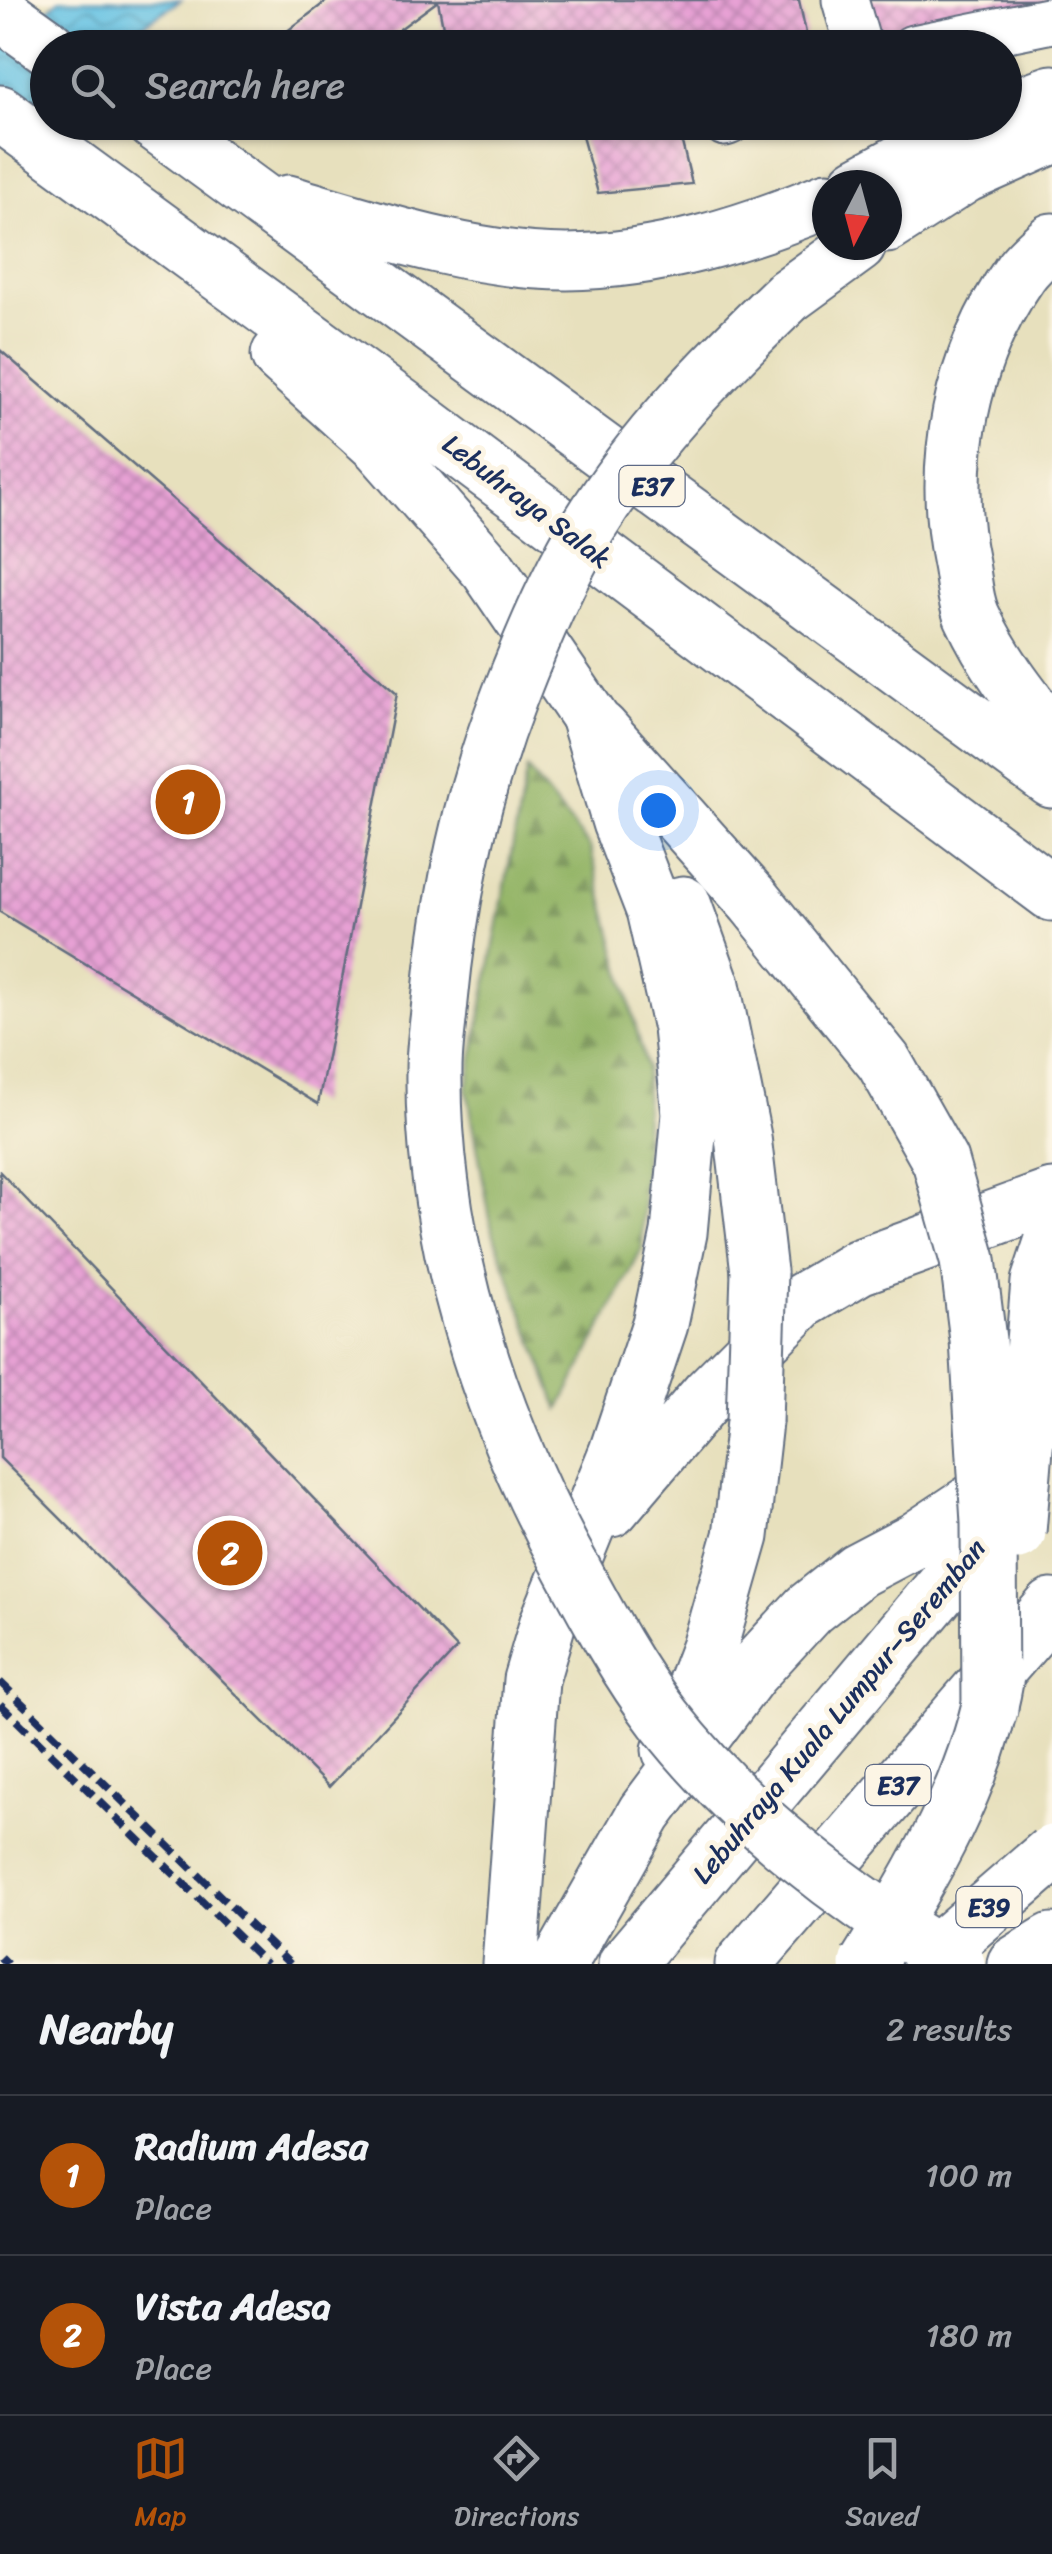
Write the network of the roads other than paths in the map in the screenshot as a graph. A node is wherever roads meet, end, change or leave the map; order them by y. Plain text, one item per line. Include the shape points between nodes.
1 (845, 0) edge
2 (0, 12) edge
3 (1052, 20) edge
4 (853, 30) edge
5 (1002, 30) edge
6 (30, 34) edge
7 (1052, 93) edge
8 (1022, 104) edge
9 (0, 113) edge
10 (30, 134) edge
11 (1052, 136) edge
12 (38, 140) edge
13 (179, 140) edge
14 (942, 140) edge
15 (0, 147) edge
16 (886, 170) edge
17 (252, 193) junction
18 (812, 206) edge
19 (902, 215) edge
20 (1052, 241) edge
21 (837, 260) edge
22 (212, 296) junction
23 (406, 410) junction
24 (588, 716) junction
25 (1052, 736) edge
26 (1052, 780) edge
27 (1052, 892) edge
28 (1052, 1197) edge
29 (1052, 1243) edge
30 (1052, 1449) edge
31 (1052, 1458) edge
32 (570, 1563) junction
33 (1052, 1607) edge
34 (990, 1710) junction
35 (645, 1813) junction
36 (1052, 1853) edge
37 (1052, 1942) edge
38 (510, 1964) edge
39 (558, 1964) edge
40 (626, 1964) edge
41 (743, 1964) edge
42 (867, 1964) edge
43 (930, 1964) edge
44 (957, 1964) edge
45 (1015, 1964) edge

1 - 4 lane
2 - 6 highway
3 - 5 lane
7 - 8 highway
9 - 10 highway, Lebuhraya Salak
11 - 19 highway via 965,175
12 - 23 highway, Lebuhraya Salak
13 - 17 highway, E37
14 - 16 highway
15 - 22 highway
17 - 18 highway via 478,253 566,262 663,253 752,231
17 - 26 highway, E37
20 - 25 highway via 1021,271 980,343 960,410 952,482 970,612 1008,680
21 - 44 highway, bridge via 788,296 713,368 655,436 590,526 536,628 486,758 460,855 434,1069 439,1162 480,1355 536,1502 614,1645 721,1784 844,1892
22 - 23 highway
22 - 24 highway via 380,446 488,568
23 - 27 highway, Lebuhraya Salak
24 - 32 highway via 654,910 681,1028 690,1114 660,1324
24 - 34 highway, bridge via 753,900 884,1062 940,1161 968,1260 978,1340 989,1523
24 - 35 highway, bridge via 644,798 712,986 743,1137 759,1272 742,1536 709,1648
28 - 32 highway via 860,1267 802,1301 657,1453
29 - 34 highway, bridge via 1039,1282 1014,1579
30 - 35 highway via 858,1570 808,1610 750,1673
31 - 40 highway, Lebuhraya Kuala Lumpur–Seremban
32 - 38 highway via 531,1680
33 - 41 highway, E37
34 - 42 highway, bridge via 967,1783
35 - 39 highway
36 - 43 highway, E39, bridge
37 - 45 highway

